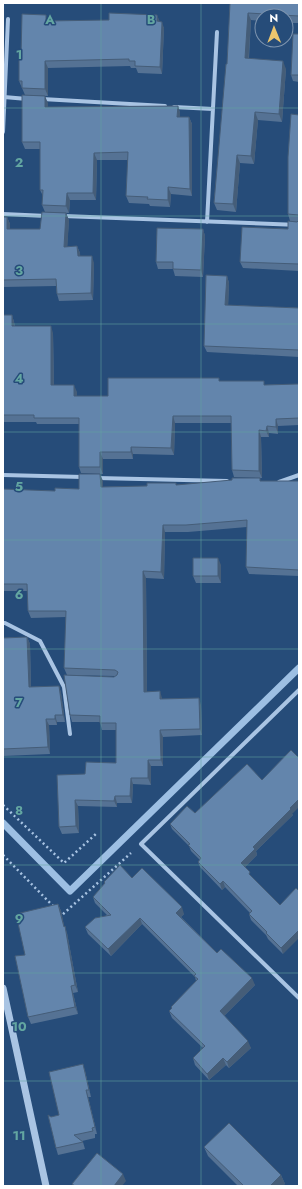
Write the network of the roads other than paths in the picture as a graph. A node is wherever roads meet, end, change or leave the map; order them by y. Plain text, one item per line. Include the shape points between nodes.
1 (8, 19) dead end
2 (217, 32) dead end
3 (4, 97) junction
4 (213, 109) junction
5 (3, 132) edge
6 (3, 214) edge
7 (50, 216) edge
8 (58, 216) edge
9 (207, 222) junction
10 (299, 225) edge
11 (3, 475) edge
12 (299, 475) edge
13 (233, 481) edge
14 (273, 482) edge
15 (3, 623) edge
16 (60, 678) junction
17 (67, 678) edge
18 (299, 690) edge
19 (70, 734) dead end
20 (3, 988) edge
21 (299, 998) edge
22 (46, 1186) edge

1 - 3 street
2 - 4 street
3 - 4 street
3 - 5 street
4 - 9 street
6 - 7 street
8 - 9 street
9 - 10 street
11 - 13 street
12 - 14 street via 281,482
15 - 16 street via 40,641
16 - 17 street
16 - 19 street via 64,686
18 - 21 street via 141,844
20 - 22 street

